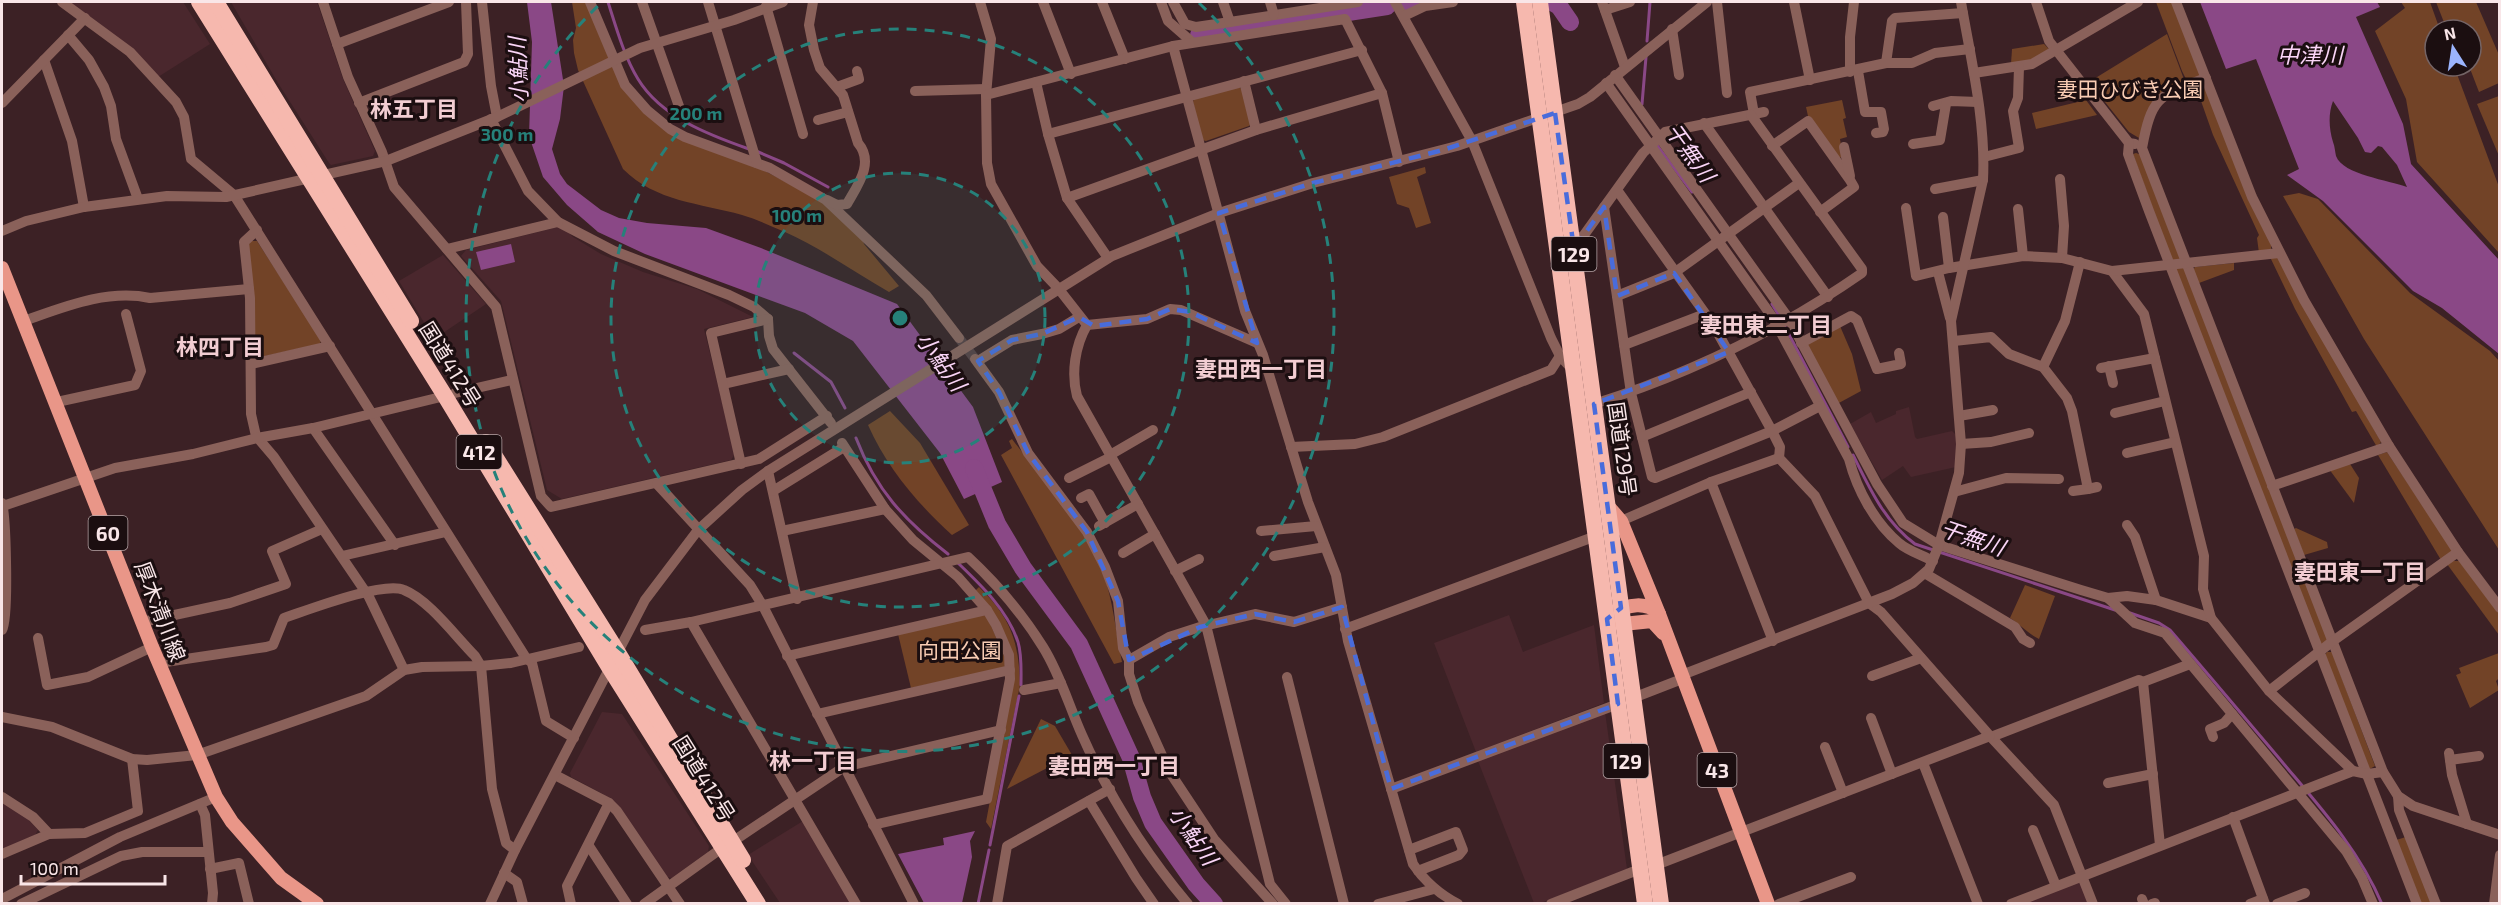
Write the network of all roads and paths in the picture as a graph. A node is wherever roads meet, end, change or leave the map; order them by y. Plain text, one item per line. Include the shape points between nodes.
1 (62, 2) edge
2 (199, 2) edge
3 (216, 2) edge
4 (322, 2) edge
5 (448, 2) edge
6 (466, 2) edge
7 (482, 2) edge
8 (590, 2) edge
9 (642, 2) edge
10 (708, 2) edge
11 (781, 2) edge
12 (813, 2) edge
13 (980, 2) edge
14 (1043, 2) edge
15 (1102, 2) edge
16 (1161, 2) edge
17 (1173, 2) edge
18 (1223, 2) edge
19 (1270, 2) edge
20 (1358, 2) edge
21 (1395, 2) edge
22 (1453, 2) edge
23 (1524, 2) edge
24 (1540, 2) edge
25 (1630, 2) edge
26 (1707, 2) edge
27 (1717, 2) edge
28 (1794, 2) edge
29 (1854, 2) edge
30 (2036, 2) edge
31 (2138, 2) edge
32 (2176, 2) edge
33 (766, 6) junction
34 (1603, 6) edge
35 (1962, 7) edge
36 (1274, 15) junction
37 (1404, 16) junction
38 (85, 18) junction
39 (1230, 22) junction
40 (1177, 23) junction
41 (715, 26) junction
42 (1672, 28) junction
43 (68, 35) junction
44 (1192, 42) junction
45 (657, 43) junction
46 (337, 44) junction
47 (1173, 46) junction
48 (1970, 49) junction
49 (1362, 50) junction
50 (2057, 50) junction
51 (622, 56) junction
52 (1125, 59) junction
53 (44, 60) junction
54 (1886, 63) junction
55 (1625, 67) junction
56 (2019, 68) junction
57 (857, 70) dead end
58 (1854, 71) junction
59 (1071, 74) junction
60 (1974, 74) junction
61 (1615, 75) junction
62 (1679, 75) dead end
63 (2206, 78) junction
64 (1810, 80) junction
65 (1244, 81) junction
66 (1036, 82) junction
67 (1606, 83) junction
68 (837, 87) junction
69 (915, 91) dead end
70 (986, 92) junction
71 (1382, 93) junction
72 (1726, 93) dead end
73 (1187, 96) junction
74 (1978, 102) junction
75 (2, 103) edge
76 (359, 103) junction
77 (1946, 104) junction
78 (1934, 106) dead end
79 (680, 110) dead end
80 (848, 112) junction
81 (1756, 114) junction
82 (1548, 115) junction
83 (494, 118) junction
84 (818, 120) dead end
85 (1704, 123) junction
86 (1256, 130) junction
87 (1881, 133) dead end
88 (803, 134) dead end
89 (1048, 134) junction
90 (1472, 141) junction
91 (1655, 141) junction
92 (2129, 142) junction
93 (1913, 144) dead end
94 (1772, 146) junction
95 (1844, 147) dead end
96 (2142, 148) junction
97 (1201, 149) junction
98 (754, 154) junction
99 (1984, 157) junction
100 (386, 161) junction
101 (1399, 162) junction
102 (316, 176) junction
103 (2060, 179) dead end
104 (1850, 180) junction
105 (1983, 180) junction
106 (1799, 183) junction
107 (1935, 189) dead end
108 (1617, 190) junction
109 (234, 195) junction
110 (1067, 198) junction
111 (138, 199) junction
112 (826, 200) junction
113 (84, 207) junction
114 (1604, 207) junction
115 (1764, 208) junction
116 (1906, 208) dead end
117 (1820, 212) junction
118 (1219, 213) junction
119 (2016, 215) dead end
120 (558, 222) junction
121 (1946, 222) dead end
122 (257, 230) junction
123 (2, 231) edge
124 (1724, 237) junction
125 (1573, 243) junction
126 (447, 249) junction
127 (2279, 253) junction
128 (2023, 256) junction
129 (1108, 258) junction
130 (2062, 258) junction
131 (2080, 262) junction
132 (2185, 264) junction
133 (2171, 265) junction
134 (1964, 266) junction
135 (1949, 267) junction
136 (2, 268) edge
137 (2112, 271) junction
138 (1938, 272) junction
139 (1674, 273) junction
140 (1058, 288) junction
141 (249, 289) junction
142 (1617, 296) junction
143 (1828, 297) junction
144 (126, 314) dead end
145 (1705, 314) junction
146 (1079, 317) junction
147 (768, 319) junction
148 (24, 321) junction
149 (1951, 321) junction
150 (1782, 322) junction
151 (1087, 325) junction
152 (959, 338) tunnel mouth
153 (1954, 341) junction
154 (1257, 343) junction
155 (1801, 343) junction
156 (1624, 345) junction
157 (330, 346) junction
158 (2218, 348) junction
159 (1729, 352) junction
160 (2205, 352) junction
161 (1560, 356) junction
162 (2155, 358) junction
163 (1900, 362) dead end
164 (251, 364) junction
165 (2043, 367) junction
166 (789, 369) junction
167 (1574, 370) junction
168 (512, 380) junction
169 (2113, 383) dead end
170 (723, 384) junction
171 (1751, 392) junction
172 (1631, 393) junction
173 (450, 394) junction
174 (2165, 401) junction
175 (57, 402) junction
176 (1594, 404) junction
177 (1820, 406) junction
178 (1994, 410) dead end
179 (2115, 413) dead end
180 (372, 415) junction
181 (1959, 416) junction
182 (313, 428) junction
183 (1153, 430) dead end
184 (1772, 431) junction
185 (2030, 433) dead end
186 (1642, 437) junction
187 (257, 438) junction
188 (2175, 442) junction
189 (1961, 444) junction
190 (2389, 446) junction
191 (1291, 447) junction
192 (2127, 453) dead end
193 (1110, 456) junction
194 (1779, 458) junction
195 (741, 464) junction
196 (768, 471) junction
197 (86, 477) junction
198 (1069, 478) dead end
199 (2059, 479) dead end
200 (1711, 482) junction
201 (657, 484) junction
202 (2272, 486) junction
203 (773, 491) junction
204 (2073, 491) dead end
205 (1954, 492) junction
206 (1089, 494) dead end
207 (1138, 504) junction
208 (2, 505) edge
209 (1608, 506) junction
210 (885, 509) junction
211 (1621, 521) junction
212 (2127, 525) dead end
213 (1316, 526) junction
214 (322, 529) junction
215 (698, 530) junction
216 (782, 531) junction
217 (1261, 531) dead end
218 (447, 532) junction
219 (1155, 534) junction
220 (1596, 536) junction
221 (395, 545) junction
222 (1325, 548) junction
223 (2458, 552) junction
224 (1123, 553) dead end
225 (1936, 553) junction
226 (342, 556) junction
227 (1274, 556) dead end
228 (1199, 560) dead end
229 (941, 564) junction
230 (1175, 571) junction
231 (1926, 574) junction
232 (367, 593) junction
233 (797, 599) junction
234 (2110, 600) junction
235 (2156, 600) junction
236 (1869, 603) junction
237 (763, 606) junction
238 (1342, 607) junction
239 (2499, 608) edge
240 (987, 610) junction
241 (1659, 614) junction
242 (1622, 616) junction
243 (2211, 618) junction
244 (1607, 619) junction
245 (142, 622) junction
246 (691, 622) junction
247 (1206, 625) junction
248 (1345, 629) junction
249 (2, 630) edge
250 (645, 630) dead end
251 (1666, 637) junction
252 (38, 638) dead end
253 (1773, 641) junction
254 (2333, 641) junction
255 (2030, 643) dead end
256 (152, 647) junction
257 (579, 647) dead end
258 (617, 651) junction
259 (2320, 652) junction
260 (787, 656) junction
261 (526, 658) junction
262 (1921, 658) junction
263 (1129, 660) junction
264 (159, 663) junction
265 (2190, 664) junction
266 (480, 666) junction
267 (609, 667) junction
268 (405, 670) junction
269 (1010, 670) junction
270 (1872, 676) dead end
271 (1287, 677) dead end
272 (1682, 679) junction
273 (2143, 682) junction
274 (1061, 683) junction
275 (1024, 690) dead end
276 (2269, 691) junction
277 (1626, 701) junction
278 (817, 714) junction
279 (2232, 714) junction
280 (2, 717) edge
281 (1870, 724) dead end
282 (2210, 729) dead end
283 (1001, 730) junction
284 (1990, 736) junction
285 (574, 738) junction
286 (1825, 747) dead end
287 (197, 756) junction
288 (2479, 756) dead end
289 (132, 759) junction
290 (1923, 763) junction
291 (844, 767) junction
292 (2353, 771) junction
293 (2383, 772) junction
294 (1892, 774) junction
295 (2153, 774) junction
296 (2367, 774) junction
297 (555, 775) junction
298 (2108, 783) dead end
299 (1110, 789) junction
300 (1391, 789) junction
301 (2303, 791) junction
302 (1843, 793) junction
303 (2398, 796) junction
304 (2, 797) edge
305 (216, 797) junction
306 (796, 798) junction
307 (1089, 801) junction
308 (609, 803) junction
309 (200, 804) junction
310 (2233, 817) junction
311 (2467, 824) junction
312 (873, 825) junction
313 (1741, 832) junction
314 (49, 834) junction
315 (2499, 835) edge
316 (2033, 837) dead end
317 (727, 845) junction
318 (2160, 845) junction
319 (588, 846) junction
320 (514, 850) junction
321 (1409, 850) junction
322 (208, 852) junction
323 (2, 854) edge
324 (2499, 855) edge
325 (1648, 867) junction
326 (210, 869) junction
327 (1418, 871) junction
328 (504, 873) junction
329 (2082, 876) junction
330 (1851, 877) dead end
331 (669, 885) junction
332 (2056, 886) junction
333 (1434, 889) junction
334 (2305, 893) dead end
335 (2, 899) edge
336 (1416, 899) edge
337 (2264, 901) edge
338 (21, 903) edge
339 (212, 903) edge
340 (249, 903) edge
341 (316, 903) edge
342 (490, 903) edge
343 (523, 903) edge
344 (571, 903) edge
345 (627, 903) edge
346 (644, 903) edge
347 (680, 903) edge
348 (758, 903) edge
349 (770, 903) edge
350 (856, 903) edge
351 (914, 903) edge
352 (996, 903) edge
353 (1154, 903) edge
354 (1188, 903) edge
355 (1273, 903) edge
356 (1286, 903) edge
357 (1344, 903) edge
358 (1378, 903) edge
359 (1458, 903) edge
360 (1551, 903) edge
361 (1645, 903) edge
362 (1661, 903) edge
363 (1768, 903) edge
364 (1779, 903) edge
365 (1978, 903) edge
366 (2011, 903) edge
367 (2093, 903) edge
368 (2250, 903) edge
369 (2277, 903) edge
370 (2373, 903) edge
371 (2417, 903) edge
372 (2436, 903) edge
373 (2494, 903) edge

1 - 38 street
2 - 102 highway, 国道412号 / 412
3 - 102 highway, 国道412号 / 412
4 - 46 street
5 - 46 street
6 - 76 street via 468,54 464,62
7 - 83 street
8 - 51 street
9 - 45 street
10 - 41 street
11 - 33 street
12 - 68 street via 809,26 814,50 820,68
13 - 70 street via 991,39
14 - 59 street
15 - 52 street
16 - 40 street
17 - 40 street
18 - 39 street
19 - 36 street
20 - 36 street
21 - 37 street
22 - 37 street via 1425,6
23 - 82 highway, 国道129号 / 129
24 - 82 highway, 国道129号 / 129
25 - 34 street
26 - 42 street
27 - 72 street via 1718,48
28 - 64 street
29 - 58 street via 1850,37
30 - 50 street via 2049,40
31 - 50 street
32 - 63 street
33 - 41 street
33 - 88 street
34 - 55 street
35 - 48 street
35 - 54 street via 1895,18
36 - 39 street
37 - 90 street
38 - 43 street
38 - 109 street via 130,52 176,102 184,117 191,159
39 - 40 street via 1196,27
40 - 44 street
41 - 45 street
41 - 98 street
42 - 55 street
42 - 62 street
43 - 53 street
43 - 111 street via 90,60 104,87 116,139
44 - 47 street
44 - 49 street via 1345,19
45 - 51 street
45 - 79 street
46 - 76 street
47 - 52 street
47 - 73 street
48 - 54 street via 1935,53 1912,63
48 - 60 street
49 - 65 street
49 - 71 street
50 - 56 street
50 - 92 street
51 - 83 street
51 - 98 street via 625,85 670,129 704,144
52 - 59 street
53 - 75 street
53 - 113 street via 72,141
54 - 58 street
55 - 61 street
56 - 60 street
56 - 99 street via 2018,98 2013,111 2019,148
57 - 68 street via 859,79
58 - 64 street
58 - 87 street via 1866,112 1881,112
59 - 66 street
60 - 74 street
61 - 67 street
61 - 91 street
63 - 96 street via 2173,89 2161,98 2146,125
63 - 127 street via 2252,197
64 - 81 street via 1750,92
65 - 73 street
65 - 86 street
66 - 70 street
66 - 89 street
67 - 82 street via 1590,97
67 - 91 street
68 - 80 street
69 - 70 street
70 - 140 street via 991,184 1037,266
71 - 86 street
71 - 101 street
73 - 89 street
73 - 97 street
74 - 77 street
74 - 99 street
76 - 100 street
77 - 78 street
77 - 93 street via 1940,140
80 - 84 street
80 - 112 street via 866,166 847,204
81 - 85 street
81 - 94 street
82 - 90 street
82 - 125 highway, 国道129号 / 129
82 - 167 highway, 国道129号 / 129
83 - 100 street
83 - 120 street via 528,191
85 - 91 street via 1665,132
85 - 115 street
86 - 97 street
89 - 110 street
90 - 101 street
90 - 161 street
91 - 108 street
91 - 124 street
92 - 96 street
92 - 133 street via 2128,154
94 - 104 street via 1808,121
94 - 106 street
95 - 104 street
96 - 132 street
97 - 110 street
97 - 118 street
98 - 112 street via 770,168
99 - 105 street
100 - 102 street
100 - 126 street via 399,195
101 - 118 street via 1313,183
102 - 109 street
102 - 173 highway, 国道412号 / 412
103 - 130 street
104 - 117 street via 1854,187
105 - 107 street
105 - 134 street
106 - 115 street
106 - 117 street
108 - 114 street
108 - 139 street
109 - 111 street
109 - 122 street
110 - 129 street
111 - 113 street
112 - 152 street via 926,295
113 - 123 street
114 - 125 street via 1584,235
114 - 142 street
115 - 124 street
115 - 143 street
116 - 138 street via 1916,276
117 - 143 street via 1862,269 1862,273
118 - 129 street
118 - 154 street
119 - 128 street
120 - 126 street
120 - 147 street via 614,251 729,295
121 - 135 street
122 - 141 street via 244,242
122 - 157 street
124 - 139 street
124 - 150 street
125 - 176 highway, 国道129号 / 129
126 - 168 street via 496,307
127 - 132 street
127 - 190 street
128 - 130 street
128 - 134 street
129 - 140 street
130 - 131 street
131 - 137 street
131 - 165 street via 2065,321
132 - 133 street
132 - 158 street
133 - 137 street
133 - 160 street
134 - 135 street
134 - 149 street
135 - 138 street
136 - 148 main road, 厚木清川線 / 60
137 - 162 street via 2144,314
138 - 149 street
139 - 142 street
139 - 145 street
140 - 146 street
140 - 196 street
141 - 148 street via 150,298 103,297
141 - 164 street
142 - 156 street
143 - 150 street
144 - 175 street via 141,371 138,385
145 - 156 street
145 - 159 street
146 - 151 street
146 - 263 street via 1050,332 1012,340 977,360 999,392 1028,453 1087,532 1118,601
147 - 166 street via 773,349
147 - 170 street via 711,333
148 - 175 main road, 厚木清川線 / 60
149 - 153 street
150 - 155 street
150 - 159 street
150 - 177 street
151 - 154 street via 1147,319 1170,309 1181,310
151 - 193 street via 1080,337 1074,385
153 - 165 street via 1991,337 2009,354
153 - 181 street
154 - 191 street
155 - 163 street via 1851,316 1861,322 1867,358 1877,369
155 - 225 street via 1893,511
156 - 172 street
157 - 164 street
157 - 180 street
158 - 160 street
158 - 202 street
159 - 171 street
159 - 172 street
160 - 259 street
161 - 167 street
161 - 191 street via 1551,370 1383,437 1355,444
162 - 169 street via 2105,367
162 - 174 street
164 - 187 street via 251,414
165 - 204 street via 2067,398 2092,488
166 - 170 street
166 - 195 street via 829,420 759,459
167 - 220 highway, 国道129号 / 129
168 - 173 street
168 - 201 street via 541,496 551,507
170 - 195 street
171 - 184 street
171 - 186 street
172 - 176 street
172 - 186 street
173 - 180 street
173 - 258 highway, 国道412号 / 412
173 - 267 highway, 国道412号 / 412
174 - 179 street
174 - 188 street
175 - 197 main road, 厚木清川線 / 60
176 - 209 highway, 国道129号 / 129
177 - 184 street
177 - 225 street via 1876,518 1900,544
178 - 181 street
180 - 182 street
180 - 218 street
181 - 189 street
182 - 187 street
182 - 221 street
183 - 193 street
184 - 186 street via 1655,478
184 - 194 street via 1780,447
185 - 189 street
187 - 197 street
187 - 214 street
188 - 192 street
188 - 243 street via 2204,556 2204,589
189 - 205 street
190 - 202 street
190 - 223 street
191 - 213 street
193 - 198 street
193 - 207 street
194 - 200 street
194 - 236 street via 1815,496
195 - 201 street
196 - 203 street
196 - 215 street
197 - 208 street
197 - 245 main road, 厚木清川線 / 60
199 - 205 street via 2006,478
200 - 211 street
200 - 253 street
201 - 215 street
202 - 254 street
203 - 210 street via 843,445
203 - 216 street
205 - 225 street
206 - 207 street via 1102,524
207 - 219 street
208 - 249 street via 7,588
209 - 211 main road, 43
209 - 242 highway, 国道129号 / 129
210 - 216 street
210 - 229 street
211 - 241 main road, 43
212 - 235 street via 2135,537
213 - 217 street
213 - 222 street
214 - 226 street
214 - 245 street via 272,551 286,584 230,603
215 - 237 street via 750,585
215 - 258 street via 645,600
216 - 233 street
218 - 221 street
218 - 261 street
219 - 224 street
219 - 230 street
220 - 244 highway, 国道129号 / 129
220 - 248 street
221 - 226 street
222 - 227 street
222 - 238 street via 1336,575
223 - 239 street
223 - 254 street
225 - 231 street
225 - 234 street
226 - 232 street
228 - 230 street
229 - 233 street
229 - 240 street
229 - 274 street via 968,557 995,583 1044,649
230 - 247 street
231 - 236 street
231 - 255 street via 2015,627
232 - 264 street via 284,618 273,645
232 - 266 street via 393,587 405,590 424,604
232 - 268 street
233 - 237 street
234 - 235 street via 2127,596
234 - 265 street via 2135,623 2165,633
235 - 243 street
236 - 253 street
236 - 262 street
237 - 246 street
237 - 260 street
238 - 247 street via 1294,622 1255,614
238 - 248 street
240 - 260 street
240 - 269 street via 1010,656
241 - 242 main road via 1643,605
241 - 251 main road, 43
242 - 244 main road
242 - 251 main road via 1652,621
242 - 277 highway, 国道129号 / 129
243 - 276 street
244 - 277 highway, 国道129号 / 129
245 - 256 main road, 厚木清川線 / 60
246 - 250 street
246 - 306 street
247 - 263 street via 1169,638
247 - 356 street via 1270,884
248 - 300 street
251 - 272 main road, 43
252 - 256 street via 42,686 88,677
253 - 272 street via 1688,673
254 - 259 street
254 - 293 street
256 - 264 main road, 厚木清川線 / 60
257 - 261 street
258 - 267 street
258 - 317 highway, 国道412号 / 412
259 - 276 street
259 - 296 street
260 - 278 street
261 - 266 street
261 - 285 street via 532,663 546,721
262 - 270 street
262 - 284 street
263 - 355 street via 1138,702 1177,785 1214,839
264 - 287 main road, 厚木清川線 / 60
265 - 273 street
265 - 279 street
266 - 268 street
266 - 320 street via 492,789 506,843
267 - 285 street
267 - 317 highway, 国道412号 / 412
268 - 287 street via 366,696
269 - 278 street
269 - 283 street
271 - 357 street
272 - 277 street
272 - 313 main road, 43
273 - 284 street via 2139,680
273 - 295 street
274 - 275 street
274 - 299 street
276 - 292 street
277 - 300 street
277 - 325 highway, 国道129号 / 129
278 - 291 street
279 - 282 street
279 - 301 street
280 - 289 street via 52,727
281 - 294 street
283 - 291 street
283 - 312 street via 987,799
284 - 290 street
284 - 329 street via 2054,805
285 - 297 street
286 - 302 street
287 - 289 street
287 - 305 main road, 厚木清川線 / 60
288 - 311 street via 2449,756
289 - 314 street via 138,811 85,833
290 - 294 street
290 - 365 street
291 - 306 street
291 - 312 street
292 - 296 street
292 - 301 street
293 - 296 street
293 - 303 street
294 - 302 street
295 - 298 street
295 - 318 street
296 - 371 street
297 - 308 street
297 - 320 street
299 - 307 street
299 - 354 street via 1140,841
300 - 321 street
301 - 310 street
301 - 370 street via 2346,851
302 - 313 street
303 - 311 street via 2423,811
303 - 372 street via 2399,810
304 - 314 street via 33,817
305 - 309 street
305 - 341 main road, 厚木清川線 / 60 via 232,822 281,878
306 - 317 street
306 - 350 street
307 - 352 street via 1007,846
307 - 353 street
308 - 319 street
308 - 331 street
309 - 322 street via 205,815
309 - 335 street via 120,837
310 - 318 street
310 - 337 street
311 - 315 street
312 - 351 street
313 - 325 street
313 - 363 main road, 43
314 - 323 street
316 - 332 street
317 - 331 street
317 - 348 highway, 国道412号 / 412
317 - 349 highway, 国道412号 / 412
318 - 329 street
319 - 344 street via 567,886
319 - 345 street
320 - 328 street
321 - 327 street
321 - 327 street via 1456,832 1463,850 1459,855
322 - 326 street
322 - 338 street via 142,852 122,856
324 - 373 street
325 - 360 street
325 - 361 highway, 国道129号 / 129
325 - 362 highway, 国道129号 / 129
326 - 339 street
326 - 340 street via 239,862
327 - 333 street
328 - 342 street
328 - 343 street via 517,882
329 - 332 street
329 - 367 street
330 - 364 street
331 - 346 street
331 - 347 street
332 - 366 street
333 - 336 street
333 - 359 street
334 - 369 street
336 - 358 street
337 - 368 street

